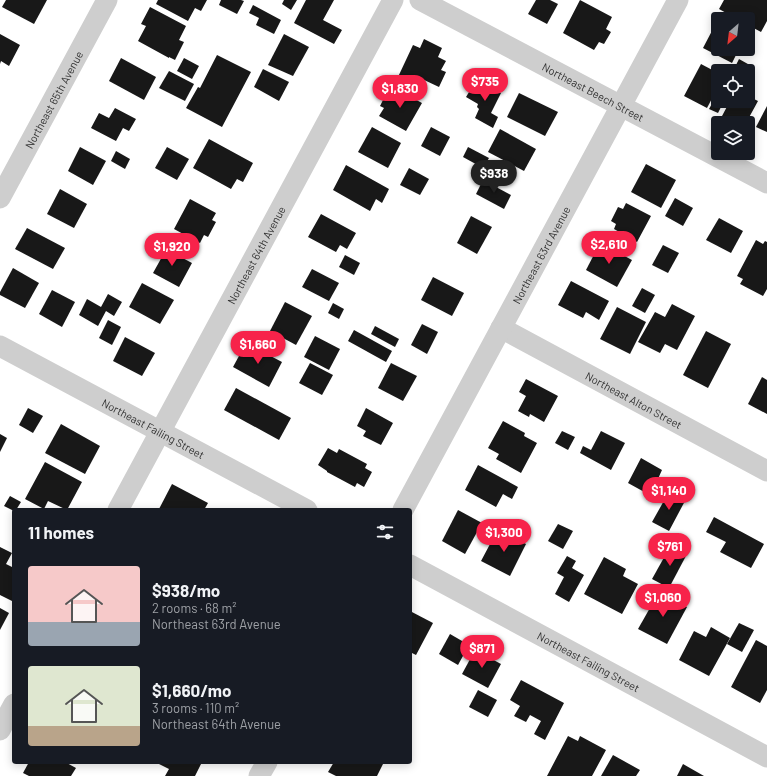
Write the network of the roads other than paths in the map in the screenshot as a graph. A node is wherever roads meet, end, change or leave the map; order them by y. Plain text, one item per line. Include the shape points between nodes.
1 (107, 0) edge
2 (393, 0) edge
3 (420, 0) edge
4 (678, 0) edge
5 (621, 106) junction
6 (767, 184) edge
7 (0, 198) edge
8 (501, 328) junction
9 (0, 346) edge
10 (161, 432) junction
11 (767, 471) edge
12 (119, 508) edge
13 (303, 508) edge
14 (404, 508) edge
15 (412, 566) edge
16 (12, 708) edge
17 (0, 730) edge
18 (767, 757) edge
19 (266, 764) edge
20 (259, 776) edge

1 - 7 street, Northeast 65th Avenue
2 - 10 street, Northeast 64th Avenue
3 - 5 street, Northeast Beech Street
4 - 5 street, Northeast 63rd Avenue
5 - 6 street, Northeast Beech Street
5 - 8 street, Northeast 63rd Avenue
8 - 11 street, Northeast Alton Street
8 - 14 street, Northeast 63rd Avenue
9 - 10 street, Northeast Failing Street
10 - 12 street, Northeast 64th Avenue
10 - 13 street, Northeast Failing Street
15 - 18 street, Northeast Failing Street
16 - 17 street
19 - 20 street

